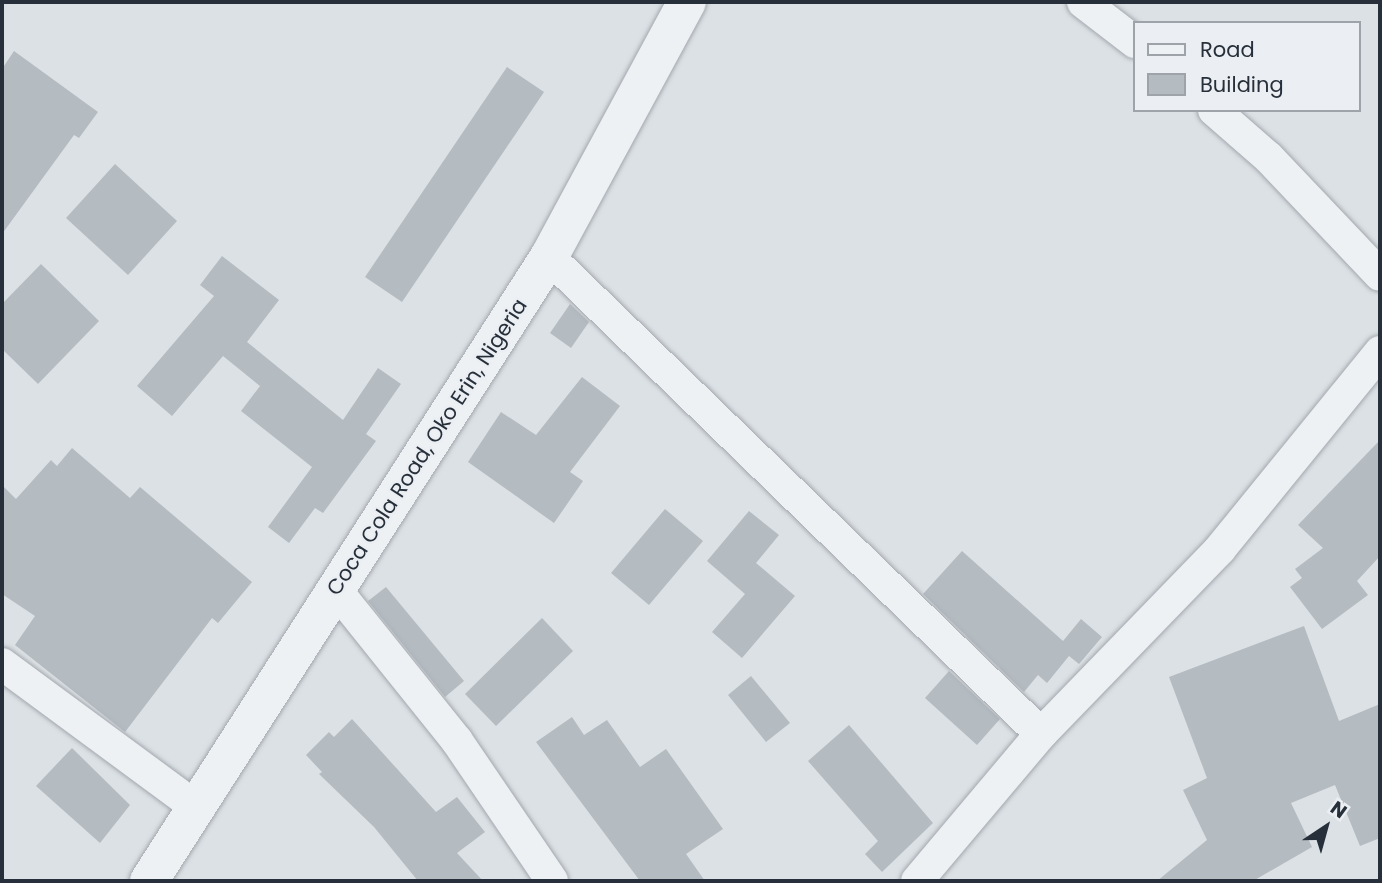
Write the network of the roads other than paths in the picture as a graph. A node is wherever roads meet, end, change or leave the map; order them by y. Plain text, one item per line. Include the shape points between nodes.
1 (687, 2) edge
2 (1083, 2) edge
3 (1134, 42) edge
4 (1216, 112) edge
5 (549, 257) junction
6 (1380, 275) edge
7 (1380, 352) edge
8 (336, 590) junction
9 (2, 664) edge
10 (1041, 734) junction
11 (197, 808) junction
12 (149, 881) edge
13 (552, 881) edge
14 (917, 881) edge

1 - 5 street, Coca Cola Road, Oko Erin, Nigeria
2 - 3 street
4 - 6 street via 1269,158
5 - 8 street, Coca Cola Road, Oko Erin, Nigeria
5 - 10 street
7 - 10 street via 1220,549
8 - 11 street, Coca Cola Road, Oko Erin, Nigeria
8 - 13 street via 457,741
9 - 11 street
10 - 14 street
11 - 12 street, Coca Cola Road, Oko Erin, Nigeria

